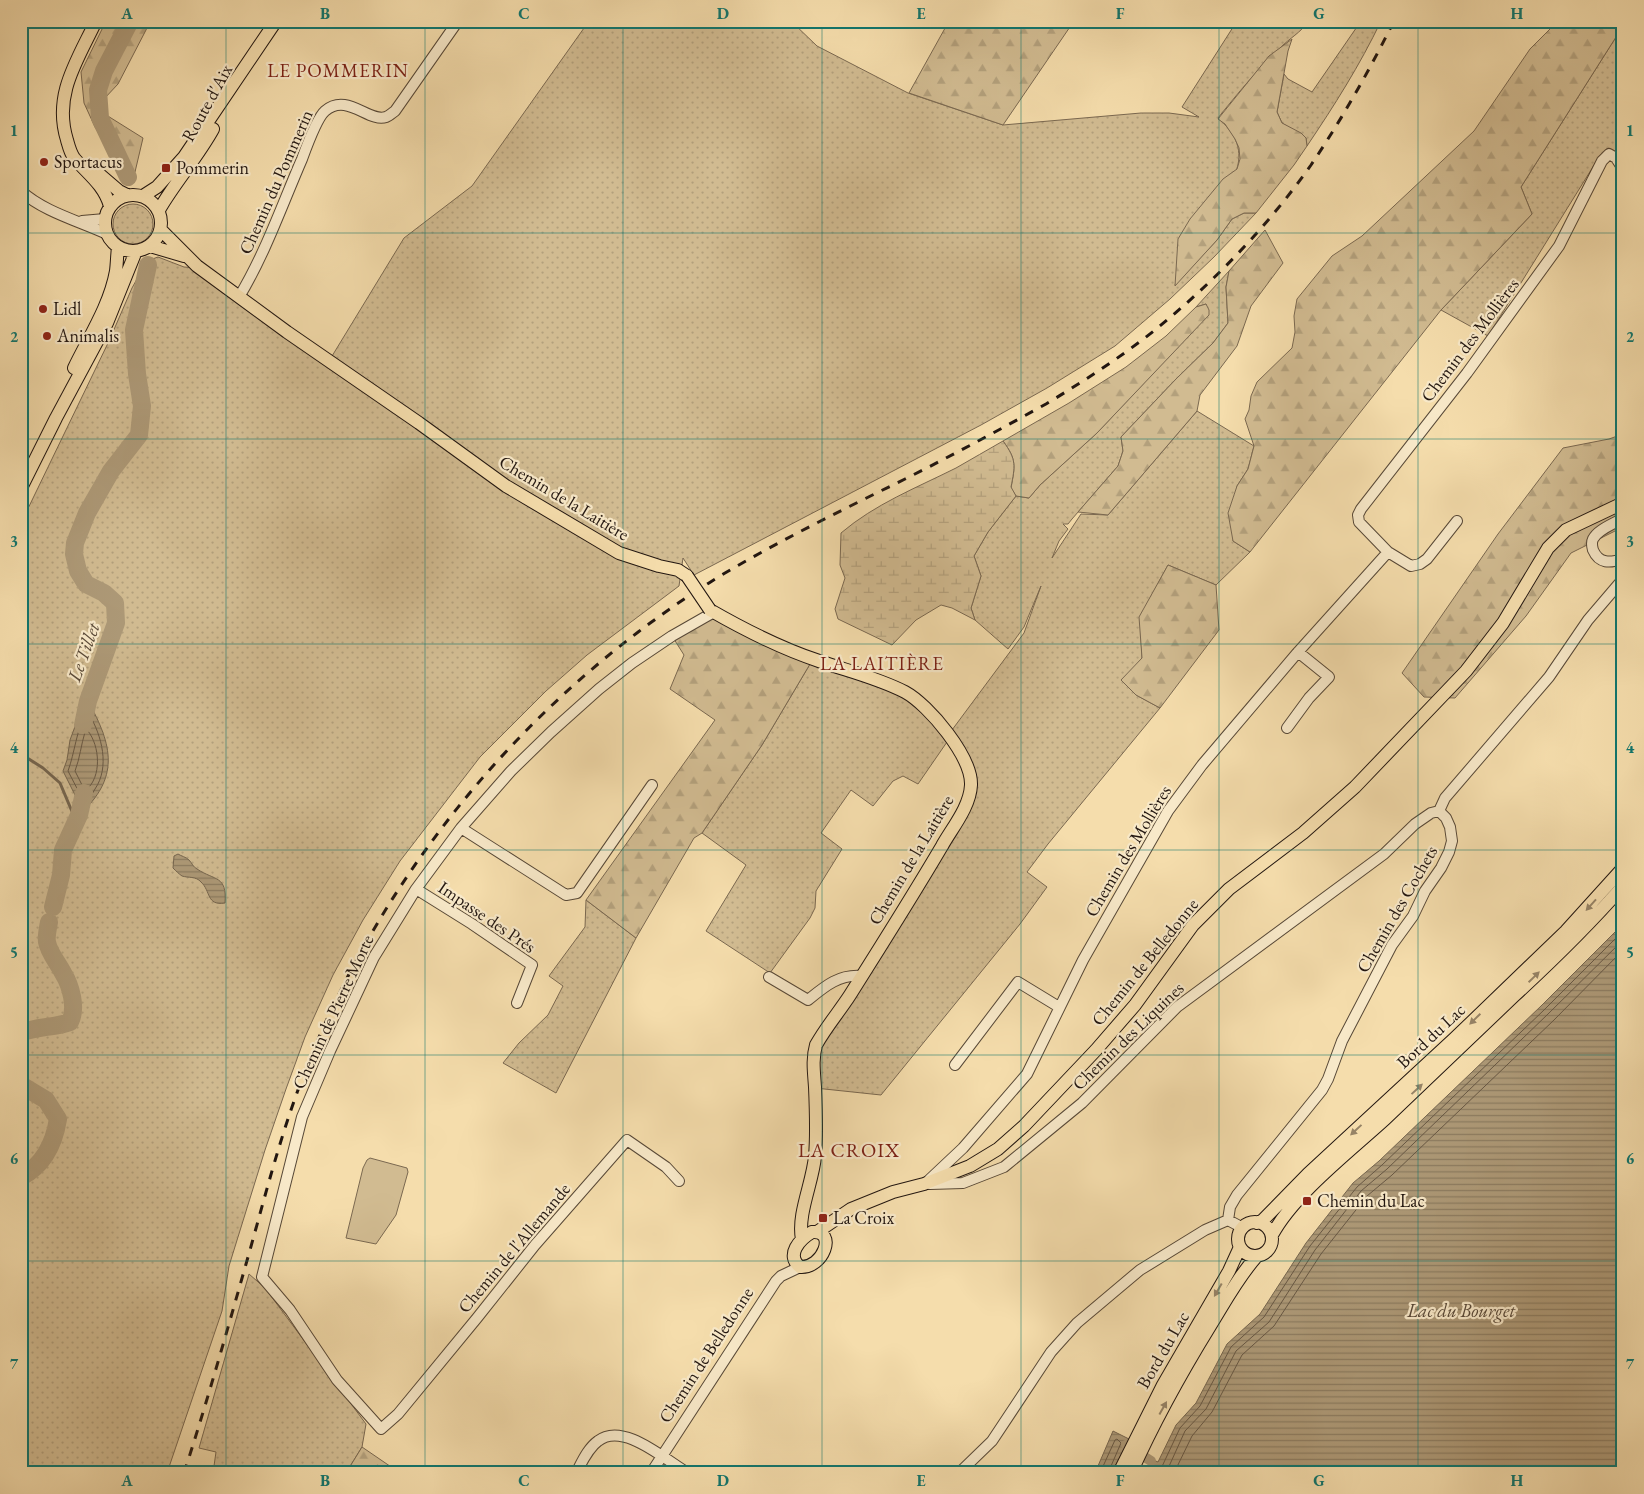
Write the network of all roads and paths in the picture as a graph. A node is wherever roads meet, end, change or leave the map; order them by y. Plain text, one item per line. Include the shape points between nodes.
1 (96, 21) edge
2 (276, 21) edge
3 (458, 21) edge
4 (250, 61) junction
5 (67, 141) junction
6 (1623, 169) edge
7 (21, 191) edge
8 (127, 195) junction
9 (143, 196) junction
10 (110, 206) junction
11 (159, 210) junction
12 (105, 219) junction
13 (79, 221) junction
14 (161, 230) junction
15 (107, 234) junction
16 (1623, 242) edge
17 (150, 246) junction
18 (118, 247) junction
19 (136, 251) junction
20 (187, 257) junction
21 (239, 297) junction
22 (1623, 304) edge
23 (21, 471) edge
24 (21, 488) edge
25 (1623, 503) edge
26 (1623, 518) edge
27 (1457, 520) dead end
28 (1388, 552) junction
29 (1623, 559) edge
30 (1623, 579) edge
31 (712, 611) junction
32 (1298, 652) junction
33 (1287, 728) dead end
34 (652, 785) dead end
35 (1439, 811) junction
36 (461, 828) junction
37 (1623, 868) edge
38 (1623, 886) edge
39 (416, 889) junction
40 (862, 976) junction
41 (769, 977) dead end
42 (517, 1003) dead end
43 (1059, 1007) junction
44 (955, 1065) dead end
45 (679, 1181) dead end
46 (924, 1184) junction
47 (1228, 1220) junction
48 (1257, 1223) junction
49 (1243, 1228) junction
50 (814, 1235) junction
51 (1272, 1235) junction
52 (1240, 1247) junction
53 (1257, 1256) junction
54 (796, 1262) junction
55 (382, 1428) joint
56 (1135, 1451) junction
57 (661, 1456) junction
58 (576, 1473) edge
59 (651, 1473) edge
60 (688, 1473) edge
61 (959, 1473) edge
62 (1119, 1473) edge
63 (1131, 1473) edge

1 - 5 main road via 64,93 62,117
2 - 4 main road, Route d'Aix
3 - 21 street, Chemin du Pommerin via 395,110 386,117 377,118 345,105 324,111 261,256
4 - 9 main road, Route d'Aix via 184,157 157,187
4 - 11 main road, Route d'Aix via 200,151
5 - 8 main road via 100,176
5 - 10 main road via 74,158 103,188
6 - 28 street, Chemin des Mollières via 1609,154 1602,161 1559,246 1467,373 1360,509 1359,522
7 - 13 street via 43,206
8 - 9 main road
8 - 10 main road
9 - 11 main road
10 - 12 main road
11 - 14 main road
12 - 13 street
12 - 15 main road
13 - 15 street
14 - 17 main road
14 - 20 main road, Chemin de la Laitière
15 - 18 main road
16 - 22 street
17 - 19 main road
17 - 20 main road, Chemin de la Laitière
18 - 19 main road
18 - 23 main road via 116,271 107,300
19 - 24 main road via 107,323
20 - 21 main road, Chemin de la Laitière
21 - 31 main road, Chemin de la Laitière, bridge via 506,486 620,553 678,570 687,576
25 - 46 main road, Chemin de Belledonne via 1566,530 1548,548 1503,623 1466,671 1355,788 1303,833 1229,889 1193,925 1136,1005 1024,1126 998,1149 970,1166
26 - 29 street via 1593,538 1592,546 1596,557 1604,562
27 - 28 street, Chemin des Mollières via 1420,564 1411,566
28 - 32 street, Chemin des Mollières
30 - 35 street via 1588,620 1549,677 1445,798
31 - 36 street, Chemin de Pierre Morte via 598,689 511,771
31 - 40 main road, Chemin de la Laitière via 817,661 881,681 906,693 941,724 968,768 971,785 965,805
32 - 33 street via 1329,677
32 - 43 street, Chemin des Mollières via 1202,765 1168,811
34 - 36 street via 577,893 566,895
35 - 46 street, Chemin des Liquines via 1415,824 1384,854 1177,1007 1082,1103 1004,1167 963,1183
35 - 47 street, Chemin des Cochets via 1446,818 1452,834 1446,859 1392,945 1345,1034 1322,1090 1237,1195 1230,1207
36 - 39 street, Chemin de Pierre Morte
37 -> 48 main road, Bord du Lac via 1566,931
51 -> 38 main road, Bord du Lac via 1316,1182 1542,970
39 - 42 street, Impasse des Prés via 532,965
39 - 55 street, Chemin de Pierre Morte via 374,957 302,1117 262,1277 290,1310 337,1380
40 - 41 street via 839,977 808,1000
40 - 50 main road, Chemin de la Laitière via 822,1035 814,1054 815,1155 803,1218
43 - 44 street via 1018,982
43 - 46 street, Chemin des Mollières via 1027,1074 963,1148
45 - 55 street, Chemin de l'Allemande via 666,1166 627,1140 535,1245 398,1414
46 - 50 main road, Chemin de Belledonne via 850,1208
47 - 49 street
47 - 61 street via 1204,1230 1140,1270 1077,1323 1051,1352 992,1441
48 - 49 main road
48 - 51 main road via 1263,1224
49 - 52 main road via 1238,1240
50 - 54 main road
50 - 54 main road via 825,1247 820,1259 810,1266
51 - 53 main road via 1269,1250
52 - 53 main road via 1247,1254
52 -> 56 main road, Bord du Lac via 1163,1384
56 -> 53 main road, Bord du Lac via 1240,1276
54 - 57 street, Chemin de Belledonne via 781,1276
56 - 62 main road, Bord du Lac
56 - 63 main road, Bord du Lac
57 - 58 street via 623,1435 613,1434 596,1441
57 - 59 street, Chemin de Belledonne
57 - 60 street

